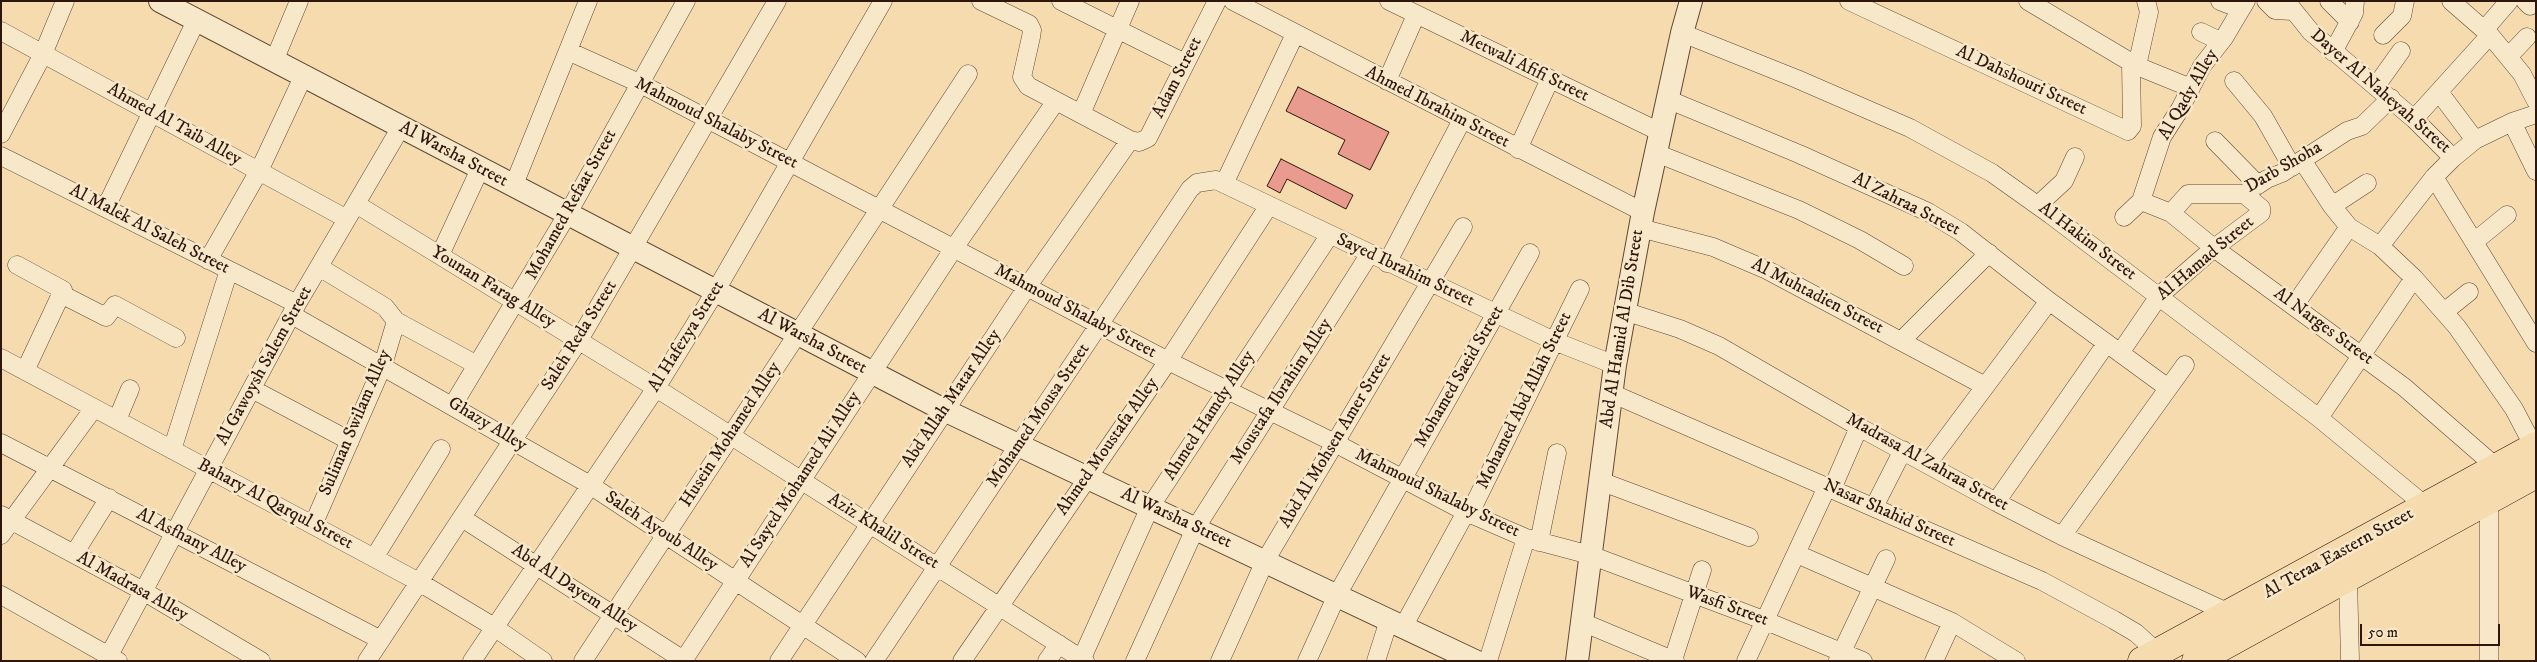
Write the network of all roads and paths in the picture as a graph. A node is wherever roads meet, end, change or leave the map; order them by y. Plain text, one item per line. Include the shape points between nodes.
1 (65, 1) edge
2 (160, 1) edge
3 (299, 1) edge
4 (588, 1) edge
5 (686, 1) edge
6 (777, 1) edge
7 (883, 1) edge
8 (981, 1) edge
9 (1061, 1) edge
10 (1130, 1) edge
11 (1217, 1) edge
12 (1388, 1) edge
13 (1691, 1) edge
14 (1849, 1) edge
15 (2028, 1) edge
16 (2146, 1) edge
17 (2220, 1) edge
18 (2266, 1) edge
19 (2329, 1) edge
20 (2355, 1) edge
21 (2405, 1) edge
22 (2451, 1) edge
23 (2509, 1) edge
24 (1242, 3) edge
25 (2244, 5) edge
26 (2289, 6) edge
27 (1416, 15) junction
28 (196, 21) junction
29 (2350, 22) junction
30 (1118, 30) junction
31 (1, 31) edge
32 (2200, 32) dead end
33 (2487, 32) junction
34 (1682, 33) junction
35 (1295, 34) junction
36 (2382, 35) dead end
37 (2527, 37) dead end
38 (2220, 41) junction
39 (568, 51) junction
40 (2401, 51) dead end
41 (2333, 52) junction
42 (43, 54) junction
43 (2508, 57) junction
44 (274, 61) junction
45 (1185, 64) junction
46 (2134, 64) junction
47 (968, 74) dead end
48 (303, 77) junction
49 (1550, 79) junction
50 (1387, 81) junction
51 (2234, 81) dead end
52 (639, 83) junction
53 (2376, 86) junction
54 (2191, 88) junction
55 (2439, 92) junction
56 (2391, 98) junction
57 (1667, 100) junction
58 (1056, 101) junction
59 (2536, 101) edge
60 (153, 114) junction
61 (1081, 114) junction
62 (2536, 114) edge
63 (707, 119) junction
64 (2414, 119) junction
65 (1462, 120) junction
66 (2512, 122) junction
67 (401, 127) junction
68 (1, 134) edge
69 (1130, 140) junction
70 (2475, 140) junction
71 (2215, 141) dead end
72 (1658, 142) junction
73 (1518, 149) junction
74 (1, 156) edge
75 (2075, 157) dead end
76 (2453, 158) junction
77 (790, 162) junction
78 (2297, 164) junction
79 (480, 169) junction
80 (259, 171) junction
81 (2536, 172) edge
82 (2434, 177) junction
83 (2367, 183) dead end
84 (1224, 184) junction
85 (513, 187) junction
86 (2251, 189) junction
87 (2140, 201) junction
88 (356, 204) junction
89 (2038, 205) junction
90 (2332, 206) junction
91 (106, 207) junction
92 (1268, 207) junction
93 (881, 210) junction
94 (2171, 213) junction
95 (2507, 215) dead end
96 (567, 216) junction
97 (2124, 217) dead end
98 (347, 219) junction
99 (1641, 220) junction
100 (1463, 227) dead end
101 (2349, 227) junction
102 (1329, 236) junction
103 (2474, 242) junction
104 (2380, 246) junction
105 (954, 248) junction
106 (2214, 248) junction
107 (634, 250) junction
108 (1530, 253) dead end
109 (1990, 253) junction
110 (440, 255) junction
111 (1369, 255) junction
112 (208, 260) junction
113 (1387, 263) junction
114 (17, 265) dead end
115 (1904, 266) dead end
116 (319, 267) junction
117 (229, 270) junction
118 (2414, 278) junction
119 (1430, 283) junction
120 (1027, 287) junction
121 (1580, 289) dead end
122 (716, 292) junction
123 (2469, 292) dead end
124 (61, 294) junction
125 (2159, 296) junction
126 (2049, 301) junction
127 (516, 302) junction
128 (2294, 306) junction
129 (294, 310) junction
130 (1624, 311) junction
131 (2444, 312) junction
132 (1496, 313) junction
133 (396, 321) junction
134 (1100, 326) junction
135 (797, 334) junction
136 (176, 338) dead end
137 (579, 340) junction
138 (1554, 341) junction
139 (1901, 341) junction
140 (2536, 344) edge
141 (2113, 348) junction
142 (2362, 356) junction
143 (1, 358) edge
144 (1168, 361) junction
145 (383, 365) junction
146 (477, 365) junction
147 (1615, 365) junction
148 (2184, 366) dead end
149 (25, 371) junction
150 (871, 373) junction
151 (1985, 386) junction
152 (130, 388) dead end
153 (656, 388) junction
154 (2168, 388) junction
155 (252, 389) junction
156 (1227, 390) junction
157 (1611, 393) junction
158 (452, 405) junction
159 (94, 408) junction
160 (944, 410) junction
161 (1270, 412) junction
162 (2319, 418) junction
163 (116, 420) junction
164 (1858, 427) junction
165 (730, 435) junction
166 (350, 441) junction
167 (512, 441) junction
168 (1, 443) edge
169 (1335, 443) junction
170 (1020, 445) junction
171 (2535, 446) edge
172 (441, 449) dead end
173 (172, 450) junction
174 (1903, 450) junction
175 (1557, 454) dead end
176 (1928, 463) junction
177 (2496, 467) junction
178 (50, 468) junction
179 (209, 469) junction
180 (2536, 474) edge
181 (1088, 478) junction
182 (1403, 478) junction
183 (802, 480) junction
184 (1600, 481) junction
185 (590, 485) junction
186 (1830, 488) junction
187 (108, 498) junction
188 (2489, 500) junction
189 (1996, 502) junction
190 (2426, 506) junction
191 (1874, 507) junction
192 (1150, 508) junction
193 (1468, 512) junction
194 (462, 518) junction
195 (868, 523) junction
196 (5, 524) edge
197 (2447, 524) junction
198 (313, 525) junction
199 (1195, 529) junction
200 (175, 533) junction
201 (665, 534) junction
202 (2062, 536) junction
203 (1749, 537) dead end
204 (1532, 540) junction
205 (74, 554) junction
206 (1797, 554) junction
207 (1590, 555) junction
208 (374, 558) junction
209 (1886, 559) dead end
210 (1265, 561) junction
211 (536, 565) junction
212 (936, 566) junction
213 (1702, 570) dead end
214 (2348, 578) junction
215 (736, 580) junction
216 (419, 582) junction
217 (1872, 589) junction
218 (143, 592) junction
219 (1, 594) edge
220 (1336, 595) junction
221 (1694, 595) junction
222 (998, 606) junction
223 (614, 614) junction
224 (2231, 614) junction
225 (1766, 621) junction
226 (1582, 622) junction
227 (1952, 622) junction
228 (1396, 623) junction
229 (802, 625) junction
230 (494, 627) junction
231 (381, 640) junction
232 (1059, 644) junction
233 (1653, 656) edge
234 (1840, 656) edge
235 (2149, 656) edge
236 (2209, 657) edge
237 (1463, 658) edge
238 (111, 659) edge
239 (684, 660) edge
240 (1083, 660) edge
241 (1674, 660) edge
242 (261, 661) edge
243 (367, 661) edge
244 (472, 661) edge
245 (542, 661) edge
246 (583, 661) edge
247 (779, 661) edge
248 (858, 661) edge
249 (874, 661) edge
250 (962, 661) edge
251 (1047, 661) edge
252 (1135, 661) edge
253 (1220, 661) edge
254 (1307, 661) edge
255 (1376, 661) edge
256 (1488, 661) edge
257 (1577, 661) edge
258 (1746, 661) edge
259 (1863, 661) edge
260 (1934, 661) edge
261 (2016, 661) edge
262 (2350, 661) edge
263 (2489, 661) edge

1 - 42 street
2 - 28 street, Al Warsha Street
3 - 44 street
4 - 39 street
5 - 52 street, Mohamed Refaat Street
6 - 63 street, Saleh Reda Street
7 - 77 street, Al Hafezya Street
8 - 58 street via 1029,24 1032,30 1022,77 1028,86
9 - 30 street
10 - 30 street
11 - 45 street, Adam Street
12 - 27 street, Metwali Afifi Street
13 - 34 street, Abd Al Hamid Al Dib Street
14 - 46 street, Al Dahshouri Street via 2128,130 2132,126
15 - 46 street
16 - 46 street via 2148,12
17 - 25 street
18 - 26 street via 2275,10
19 - 29 street
20 - 29 street
21 - 36 street via 2402,16
22 - 33 street
23 - 33 street
24 - 35 street, Ahmed Ibrahim Street
25 - 38 street, Al Qady Alley
26 - 41 street, Dayer Al Naheyah Street
27 - 49 street, Metwali Afifi Street
27 - 50 street
28 - 44 street, Al Warsha Street
28 - 60 street
29 - 41 street
30 - 45 street
30 - 61 street
31 - 42 street, Ahmed Al Taib Alley
32 - 38 street
33 - 43 street
33 - 55 street
34 - 57 street, Abd Al Hamid Al Dib Street
34 - 89 street, Al Hakim Street via 1797,78 1910,128 1992,173
35 - 50 street, Ahmed Ibrahim Street
35 - 84 street
37 - 43 street
38 - 54 street, Al Qady Alley
39 - 52 street, Mahmoud Shalaby Street
39 - 85 street
40 - 53 street
41 - 53 street, Dayer Al Naheyah Street
42 - 60 street, Ahmed Al Taib Alley
42 - 68 street
43 - 59 street via 2522,74
44 - 48 street, Al Warsha Street
45 - 69 street, Adam Street via 1148,138 1139,142
46 - 54 street
47 - 93 street, Husein Mohamed Alley
48 - 67 street, Al Warsha Street
48 - 80 street
49 - 72 street, Metwali Afifi Street
49 - 73 street
50 - 65 street, Ahmed Ibrahim Street
51 - 78 street
52 - 63 street, Mahmoud Shalaby Street
52 - 96 street, Mohamed Refaat Street
53 - 56 street, Dayer Al Naheyah Street
54 - 87 street, Al Qady Alley via 2162,137
55 - 64 street
55 - 70 street
56 - 64 street, Dayer Al Naheyah Street
56 - 78 street, Darb Shoha via 2362,126 2347,131
57 - 72 street, Abd Al Hamid Al Dib Street
57 - 109 street, Al Zahraa Street via 1928,212
58 - 61 street
58 - 105 street, Al Sayed Mohamed Ali Alley
60 - 80 street, Ahmed Al Taib Alley
60 - 91 street
61 - 69 street
62 - 66 street, Dayer Al Naheyah Street
63 - 77 street, Mahmoud Shalaby Street
63 - 107 street, Saleh Reda Street
64 - 76 street, Dayer Al Naheyah Street
65 - 73 street, Ahmed Ibrahim Street
65 - 113 street
66 - 70 street, Dayer Al Naheyah Street
66 - 81 street
67 - 79 street, Al Warsha Street
67 - 88 street, Al Gawoysh Salem Street
69 - 120 street, Abd Allah Matar Alley
70 - 76 street, Dayer Al Naheyah Street
71 - 86 street
72 - 99 street, Abd Al Hamid Al Dib Street
72 - 115 street, Metwali Afifi Street via 1860,240
73 - 99 street, Ahmed Ibrahim Street
74 - 91 street, Al Malek Al Saleh Street
75 - 89 street via 2064,181
76 - 82 street
77 - 93 street, Mahmoud Shalaby Street
77 - 122 street, Al Hafezya Street
78 - 86 street, Darb Shoha
78 - 90 street
79 - 85 street, Al Warsha Street
79 - 110 street
80 - 98 street, Ahmed Al Taib Alley
80 - 112 street
82 - 103 street
82 - 104 street
83 - 90 street
84 - 92 street, Sayed Ibrahim Street
84 - 134 street, Mohamed Mousa Street via 1206,180 1190,189
85 - 96 street, Al Warsha Street
86 - 94 street, Darb Shoha via 2188,194
86 - 106 street, Al Hamad Street via 2262,210
87 - 94 street, Al Narges Street
87 - 97 street, Al Qady Alley
88 - 98 street, Al Gawoysh Salem Street
88 - 110 street, Younan Farag Alley
89 - 125 street, Al Hakim Street
90 - 101 street
91 - 112 street, Al Malek Al Saleh Street
92 - 102 street, Sayed Ibrahim Street
92 - 144 street, Ahmed Moustafa Alley
93 - 105 street, Mahmoud Shalaby Street
93 - 135 street, Husein Mohamed Alley
94 - 106 street, Al Narges Street
95 - 103 street
96 - 107 street, Al Warsha Street
96 - 127 street, Mohamed Refaat Street
98 - 116 street, Al Gawoysh Salem Street
99 - 130 street, Abd Al Hamid Al Dib Street
99 - 139 street, Al Muhtadien Street via 1740,258
100 - 119 street, Abd Al Mohsen Amer Street
101 - 104 street
101 - 128 street
102 - 111 street, Sayed Ibrahim Street
102 - 156 street, Ahmed Hamdy Alley
103 - 140 street
104 - 118 street
105 - 120 street, Mahmoud Shalaby Street
105 - 150 street, Al Sayed Mohamed Ali Alley
106 - 125 street, Al Hamad Street
106 - 128 street, Al Narges Street
107 - 122 street, Al Warsha Street
107 - 137 street, Saleh Reda Street
108 - 132 street, Mohamed Saeid Street
109 - 126 street, Al Zahraa Street
109 - 139 street
110 - 127 street, Younan Farag Alley
111 - 113 street, Sayed Ibrahim Street
111 - 161 street, Moustafa Ibrahim Alley
112 - 117 street, Al Malek Al Saleh Street
113 - 119 street, Sayed Ibrahim Street
114 - 124 street via 62,288
116 - 129 street, Al Gawoysh Salem Street
116 - 133 street via 385,307
117 - 129 street, Al Malek Al Saleh Street
117 - 173 street
118 - 131 street
118 - 142 street
119 - 132 street, Sayed Ibrahim Street
119 - 169 street, Abd Al Mohsen Amer Street
120 - 134 street, Mahmoud Shalaby Street
120 - 160 street, Abd Allah Matar Alley
121 - 138 street, Mohamed Abd Allah Street
122 - 135 street, Al Warsha Street
122 - 153 street, Al Hafezya Street
123 - 131 street
124 - 136 street via 106,317 115,305
124 - 149 street
125 - 141 street, Al Hamad Street
125 - 162 street, Al Hakim Street
126 - 141 street, Al Zahraa Street
126 - 151 street
127 - 137 street, Younan Farag Alley
127 - 146 street, Mohamed Refaat Street
128 - 142 street, Al Narges Street
129 - 145 street, Al Malek Al Saleh Street
129 - 155 street, Al Gawoysh Salem Street
130 - 147 street, Abd Al Hamid Al Dib Street
130 - 164 street, Madrasa Al Zahraa Street via 1719,346
131 - 171 street via 2514,409
132 - 138 street, Sayed Ibrahim Street
132 - 182 street, Mohamed Saeid Street
133 - 145 street, Suliman Swilam Alley
133 - 146 street
134 - 144 street, Mahmoud Shalaby Street
134 - 170 street, Mohamed Mousa Street
135 - 150 street, Al Warsha Street
135 - 165 street, Husein Mohamed Alley
137 - 153 street, Younan Farag Alley
137 - 167 street, Saleh Reda Street
138 - 147 street, Sayed Ibrahim Street
138 - 193 street, Mohamed Abd Allah Street
139 - 151 street, Al Muhtadien Street
141 - 154 street, Al Zahraa Street
141 - 189 street, Al Hamad Street
142 - 162 street
142 - 177 street, Al Narges Street via 2418,399
143 - 149 street, Bahary Al Qarqul Street
144 - 156 street, Mahmoud Shalaby Street
144 - 181 street, Ahmed Moustafa Alley
145 - 158 street, Ghazy Alley
145 - 166 street, Suliman Swilam Alley
146 - 158 street, Mohamed Refaat Street
147 - 157 street, Abd Al Hamid Al Dib Street
148 - 154 street
149 - 159 street, Bahary Al Qarqul Street
150 - 160 street, Al Warsha Street
150 - 183 street, Al Sayed Mohamed Ali Alley
151 - 176 street
152 - 163 street
153 - 165 street, Aziz Khalil Street
153 - 185 street, Al Hafezya Street
154 - 202 street
155 - 166 street
155 - 179 street, Al Gawoysh Salem Street
156 - 161 street, Mahmoud Shalaby Street
156 - 192 street, Ahmed Hamdy Alley
157 - 184 street, Abd Al Hamid Al Dib Street
157 - 186 street, Nasar Shahid Street
158 - 167 street, Ghazy Alley
159 - 163 street, Bahary Al Qarqul Street
159 - 178 street
160 - 170 street, Al Warsha Street
160 - 195 street, Abd Allah Matar Alley
161 - 169 street, Mahmoud Shalaby Street
161 - 199 street, Moustafa Ibrahim Alley
162 - 190 street, Al Hakim Street
163 - 173 street, Bahary Al Qarqul Street
164 - 174 street, Madrasa Al Zahraa Street
164 - 186 street
165 - 183 street, Aziz Khalil Street
165 - 201 street, Husein Mohamed Alley
166 - 198 street, Suliman Swilam Alley
167 - 185 street, Ghazy Alley
167 - 194 street, Saleh Reda Street
168 - 178 street, Al Asfhany Alley
169 - 182 street, Mahmoud Shalaby Street
169 - 210 street, Abd Al Mohsen Amer Street
170 - 181 street, Al Warsha Street
170 - 212 street, Mohamed Mousa Street
171 - 177 main road, Al Teraa Eastern Street
172 - 208 street
173 - 179 street, Bahary Al Qarqul Street
174 - 176 street, Madrasa Al Zahraa Street
174 - 191 street
175 - 204 street
176 - 189 street, Madrasa Al Zahraa Street
177 - 190 main road, Al Teraa Eastern Street
178 - 187 street, Al Asfhany Alley
178 - 196 street
179 - 198 street, Bahary Al Qarqul Street
179 - 200 street, Al Gawoysh Salem Street
180 - 188 main road, Al Teraa Eastern Street
181 - 192 street, Al Warsha Street
181 - 222 street, Ahmed Moustafa Alley
182 - 193 street, Mahmoud Shalaby Street
182 - 220 street, Mohamed Saeid Street
183 - 195 street, Aziz Khalil Street
183 - 215 street, Al Sayed Mohamed Ali Alley
184 - 203 street
184 - 207 street, Abd Al Hamid Al Dib Street
185 - 201 street, Saleh Ayoub Alley
185 - 211 street, Al Hafezya Street
186 - 191 street, Nasar Shahid Street
186 - 206 street
187 - 200 street, Al Asfhany Alley
187 - 205 street
188 - 197 main road, Al Teraa Eastern Street
188 - 263 street
189 - 202 street, Madrasa Al Zahraa Street
190 - 197 street, Al Hakim Street
190 - 224 main road, Al Teraa Eastern Street
191 - 235 street, Nasar Shahid Street via 2042,581 2128,629
192 - 199 street, Al Warsha Street
192 - 240 street, Ahmed Hamdy Alley
193 - 204 street, Mahmoud Shalaby Street
193 - 228 street, Mohamed Abd Allah Street
194 - 211 street, Abd Al Dayem Alley
194 - 216 street, Saleh Reda Street
195 - 212 street, Aziz Khalil Street
195 - 229 street, Abd Allah Matar Alley
196 - 205 street, Al Madrasa Alley
197 - 214 main road, Al Teraa Eastern Street
198 - 208 street, Bahary Al Qarqul Street
199 - 210 street, Al Warsha Street
199 - 252 street, Moustafa Ibrahim Alley
200 - 218 street, Al Gawoysh Salem Street
200 - 231 street, Al Asfhany Alley
201 - 215 street, Saleh Ayoub Alley
201 - 223 street, Husein Mohamed Alley
202 - 224 street, Madrasa Al Zahraa Street
204 - 207 street, Mahmoud Shalaby Street
204 - 256 street
205 - 218 street, Al Madrasa Alley
206 - 217 street
206 - 225 street
207 - 221 street, Wasfi Street
207 - 226 street, Abd Al Hamid Al Dib Street
208 - 216 street, Bahary Al Qarqul Street
209 - 217 street
210 - 220 street, Al Warsha Street
210 - 253 street, Abd Al Mohsen Amer Street
211 - 223 street, Abd Al Dayem Alley
211 - 230 street, Al Hafezya Street
212 - 222 street, Aziz Khalil Street
212 - 249 street, Mohamed Mousa Street
213 - 221 street
214 - 236 main road, Al Teraa Eastern Street
214 - 262 street
215 - 229 street, Saleh Ayoub Alley
215 - 239 street, Al Sayed Mohamed Ali Alley
216 - 230 street, Bahary Al Qarqul Street
216 - 231 street, Saleh Reda Street
217 - 227 street
217 - 234 street
218 - 238 street, Al Gawoysh Salem Street
218 - 242 street, Al Madrasa Alley
219 - 238 street
220 - 228 street, Al Warsha Street
220 - 254 street, Mohamed Saeid Street
221 - 225 street, Wasfi Street
221 - 241 street
222 - 232 street, Aziz Khalil Street
222 - 250 street, Ahmed Moustafa Alley
223 - 239 street, Abd Al Dayem Alley
223 - 246 street, Husein Mohamed Alley
224 - 235 main road, Al Teraa Eastern Street
225 - 234 street, Wasfi Street
225 - 258 street
226 - 233 street
226 - 257 street, Abd Al Hamid Al Dib Street
227 - 260 street
227 - 261 street
228 - 237 street, Al Warsha Street
228 - 255 street, Mohamed Abd Allah Street
229 - 247 street, Abd Allah Matar Alley
229 - 248 street, Saleh Ayoub Alley
230 - 244 street, Al Hafezya Street
230 - 245 street, Bahary Al Qarqul Street
231 - 243 street, Saleh Reda Street
232 - 240 street, Aziz Khalil Street
232 - 251 street
233 - 241 street
234 - 259 street, Wasfi Street

